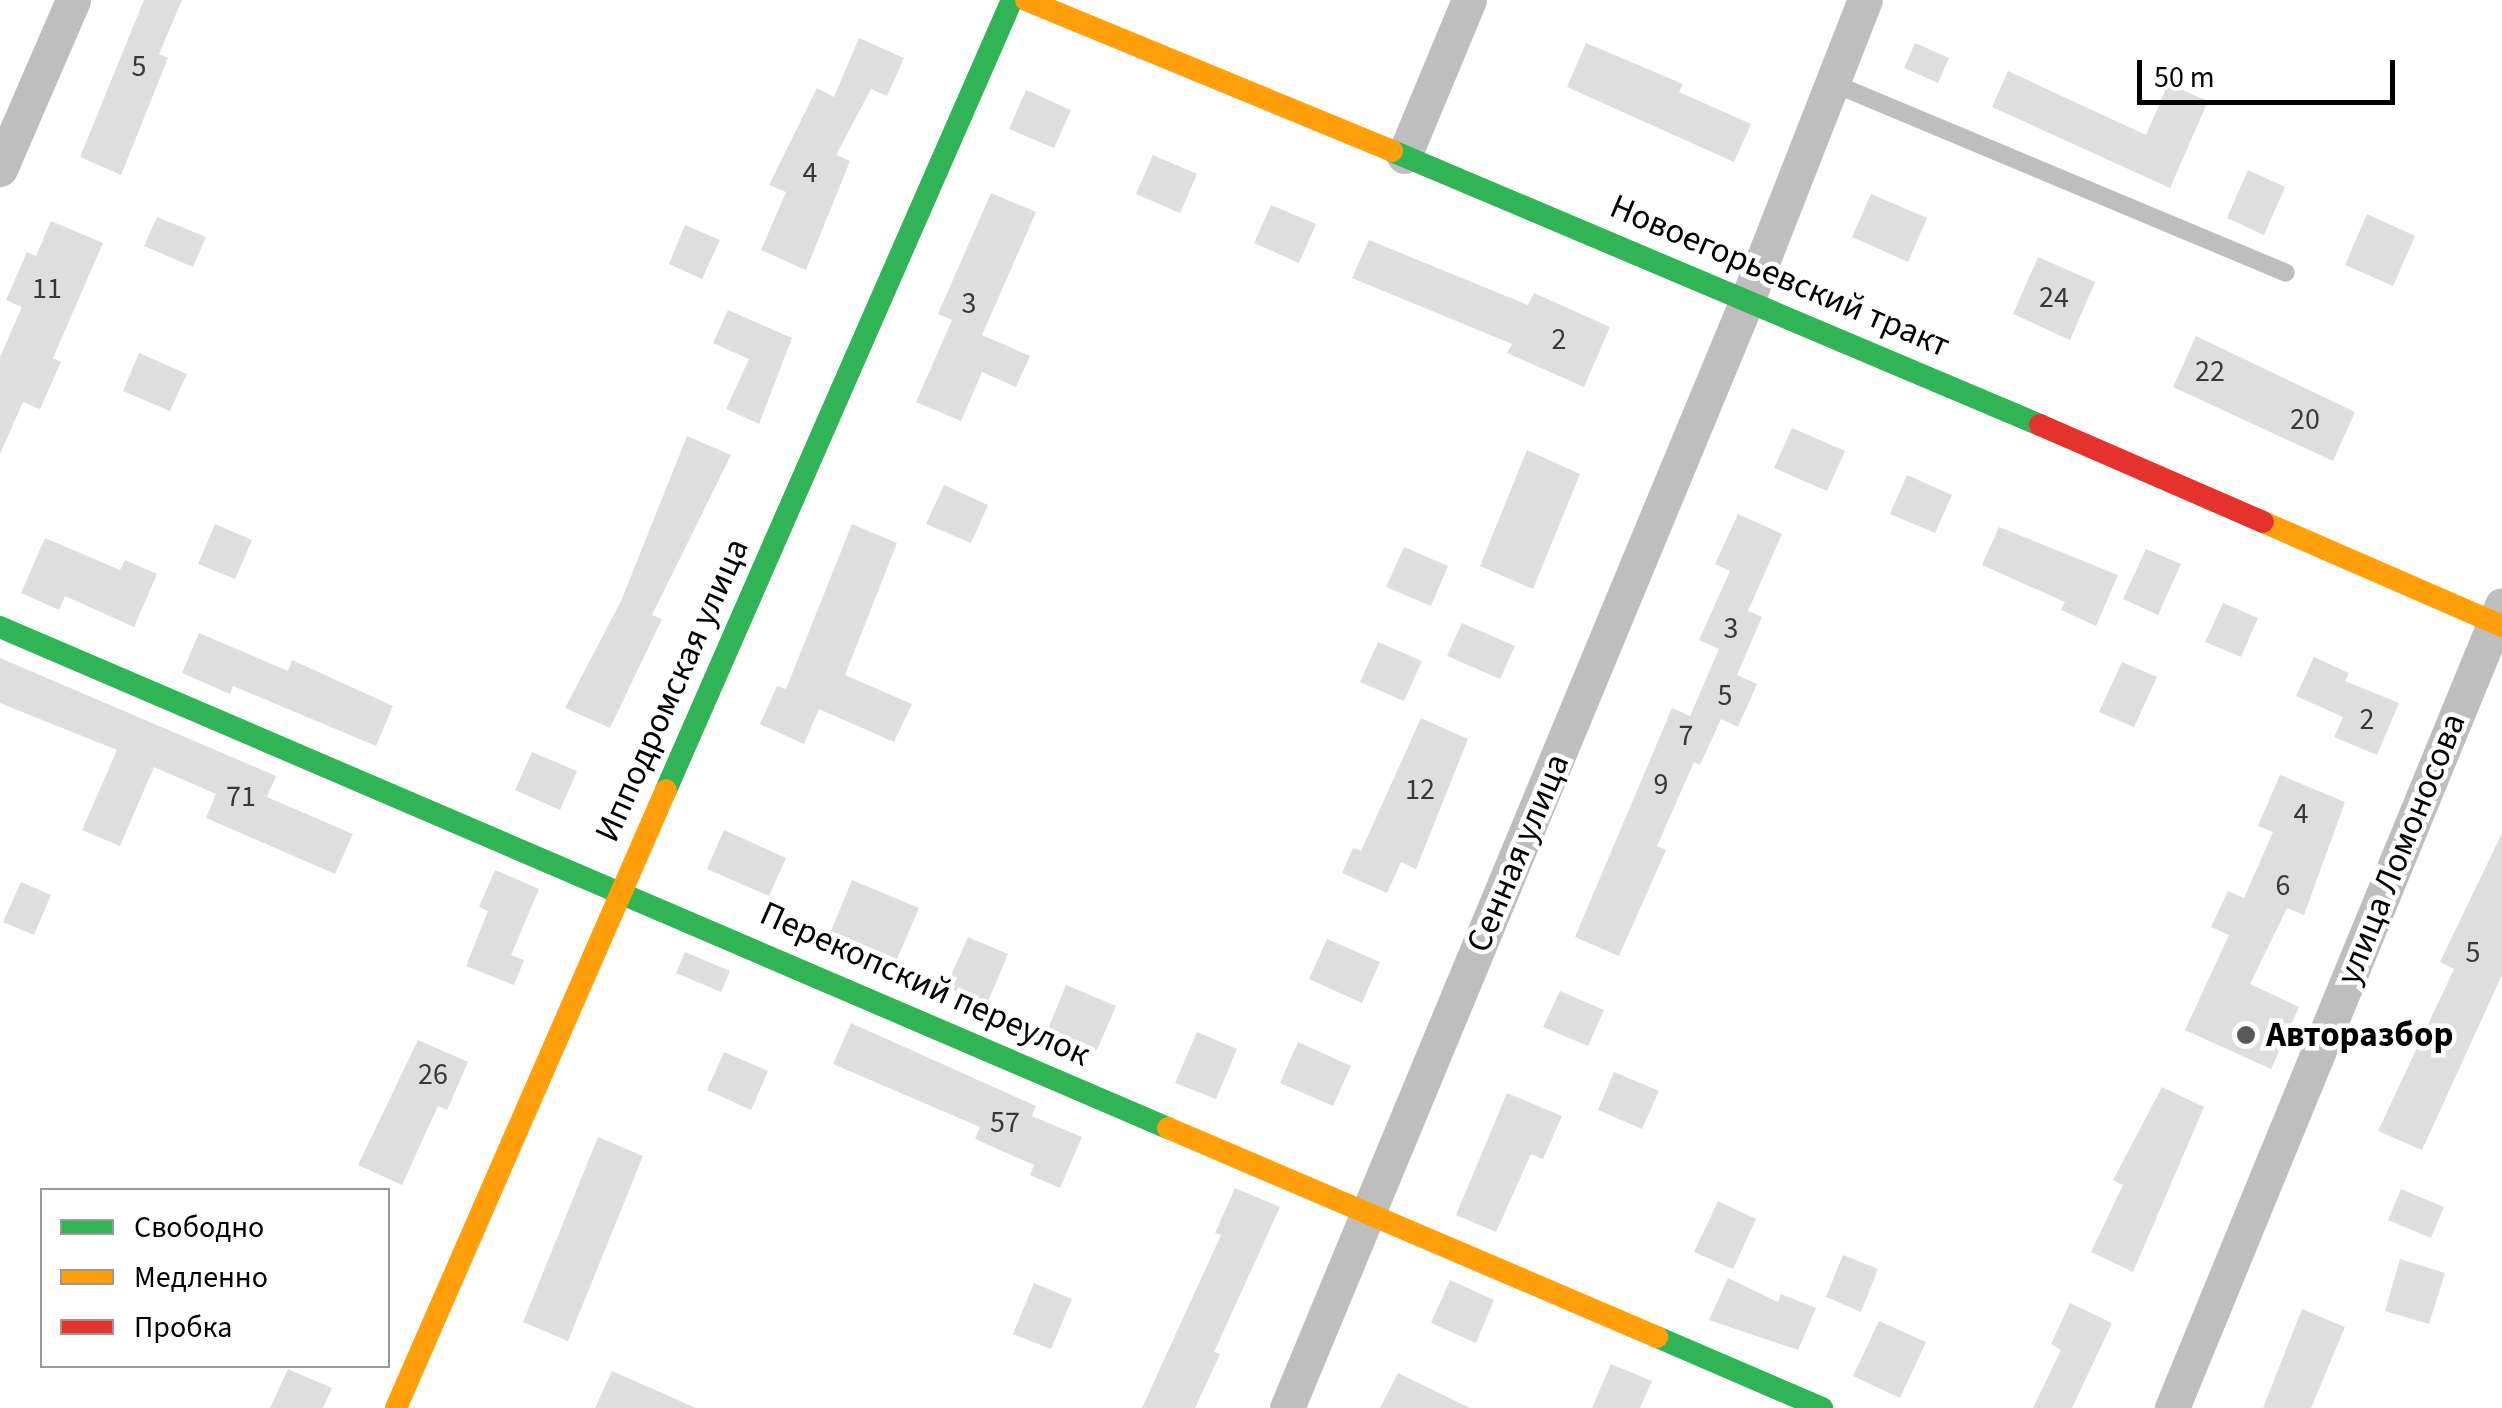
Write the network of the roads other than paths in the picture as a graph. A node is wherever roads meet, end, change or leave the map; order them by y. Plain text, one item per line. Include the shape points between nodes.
1 (73, 0) edge
2 (1012, 0) edge
3 (1026, 0) edge
4 (1469, 0) edge
5 (1865, 0) edge
6 (1830, 82) junction
7 (1404, 156) junction
8 (0, 169) edge
9 (2286, 273) dead end
10 (1748, 298) junction
11 (2499, 618) edge
12 (0, 627) edge
13 (622, 890) junction
14 (1368, 1215) junction
15 (396, 1408) edge
16 (1287, 1408) edge
17 (1822, 1408) edge
18 (2172, 1408) edge

1 - 8 street
2 - 13 street, Ипподромская улица
3 - 7 street, Новоегорьевский тракт
4 - 7 street
5 - 6 street, Сенная улица
6 - 9 lane
6 - 10 street, Сенная улица
7 - 10 street, Новоегорьевский тракт
10 - 11 street, Новоегорьевский тракт
10 - 14 street, Сенная улица
11 - 18 street, улица Ломоносова
12 - 13 street, Перекопский переулок
13 - 14 street, Перекопский переулок
13 - 15 street, Ипподромская улица
14 - 16 street, Сенная улица
14 - 17 street, Перекопский переулок

